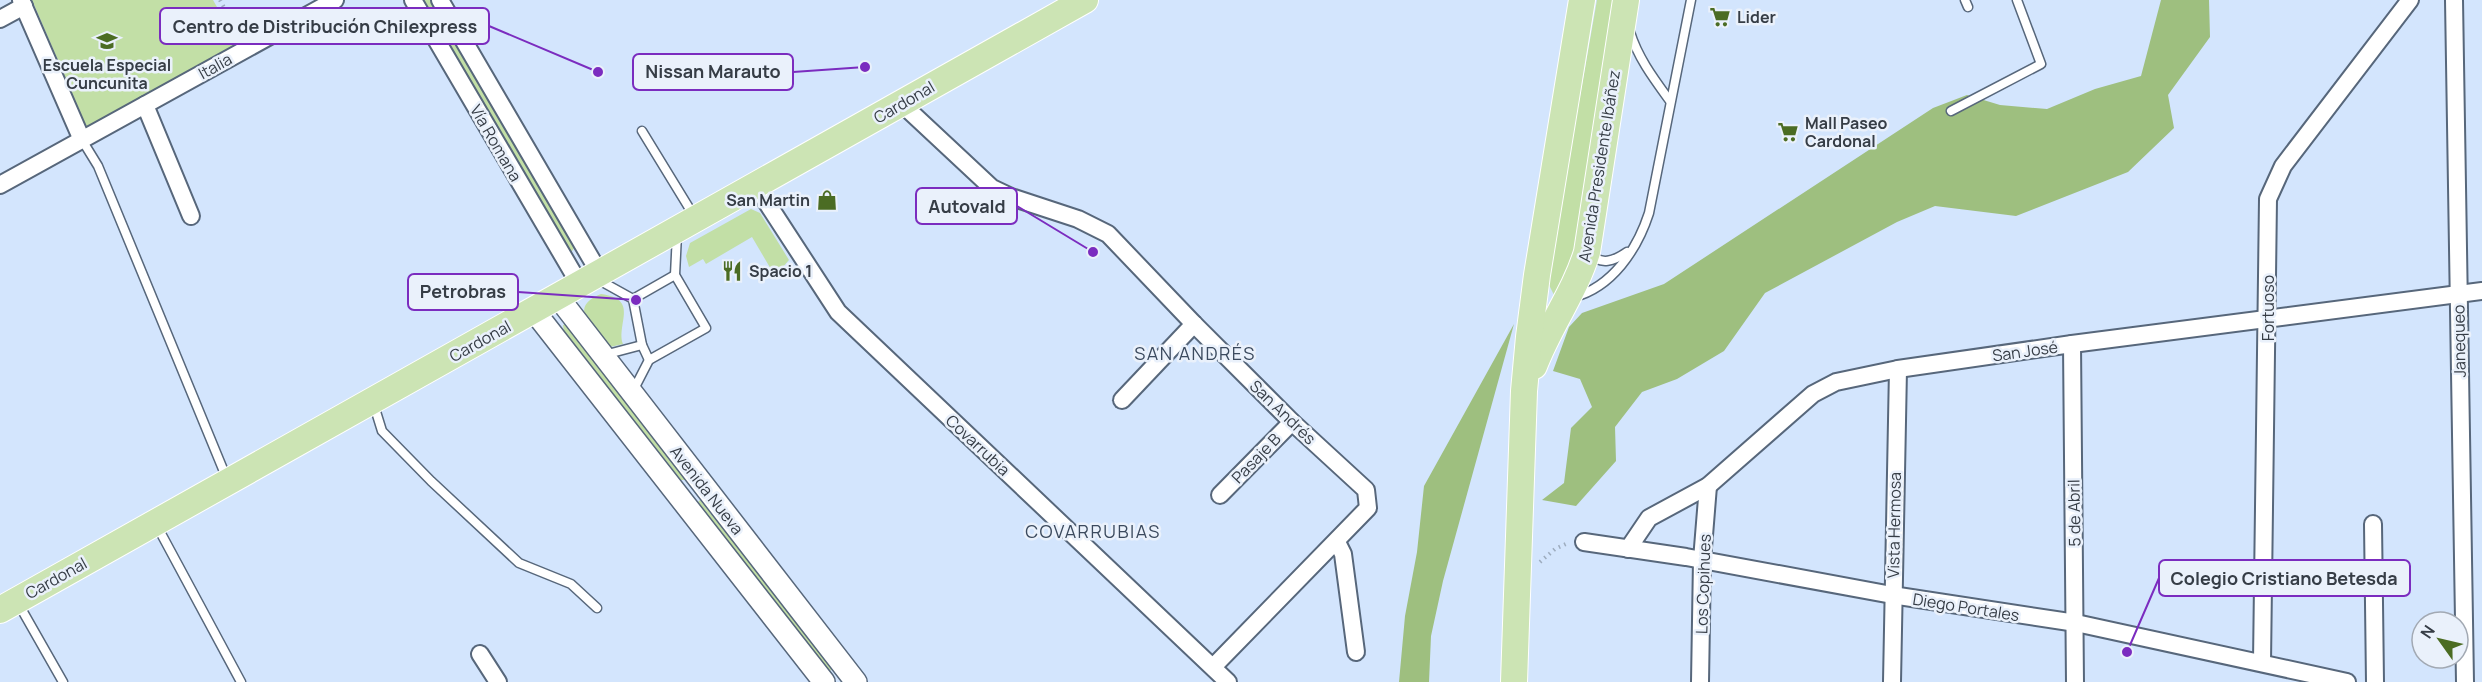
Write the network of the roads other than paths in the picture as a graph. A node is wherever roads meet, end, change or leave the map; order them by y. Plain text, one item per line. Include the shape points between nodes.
1 (335, 0) edge
2 (413, 0) edge
3 (440, 0) edge
4 (1085, 0) edge
5 (1582, 0) edge
6 (1691, 0) edge
7 (2017, 0) edge
8 (2410, 0) edge
9 (2454, 0) edge
10 (22, 3) edge
11 (1625, 5) edge
12 (0, 19) edge
13 (1670, 101) junction
14 (902, 104) junction
15 (145, 105) junction
16 (1951, 111) dead end
17 (642, 131) dead end
18 (82, 140) junction
19 (0, 185) edge
20 (756, 186) junction
21 (192, 216) dead end
22 (686, 225) junction
23 (1633, 248) junction
24 (1587, 252) junction
25 (675, 275) junction
26 (1537, 275) junction
27 (591, 279) junction
28 (2482, 291) edge
29 (2459, 293) junction
30 (558, 297) junction
31 (633, 299) junction
32 (1568, 299) junction
33 (534, 311) junction
34 (2268, 319) junction
35 (1194, 324) junction
36 (2072, 344) junction
37 (642, 345) junction
38 (603, 355) junction
39 (650, 360) junction
40 (1898, 369) junction
41 (1524, 391) junction
42 (632, 393) junction
43 (1122, 400) dead end
44 (373, 401) junction
45 (1292, 422) junction
46 (228, 482) junction
47 (702, 484) junction
48 (1708, 486) junction
49 (1220, 495) dead end
50 (681, 499) junction
51 (155, 523) junction
52 (2373, 524) dead end
53 (1337, 542) junction
54 (1584, 542) road end
55 (1628, 549) junction
56 (1702, 560) junction
57 (1892, 595) junction
58 (8, 605) edge
59 (597, 608) dead end
60 (2076, 623) junction
61 (1356, 651) dead end
62 (480, 654) dead end
63 (2262, 662) junction
64 (1213, 668) junction
65 (850, 680) edge
66 (63, 682) edge
67 (241, 682) edge
68 (498, 682) edge
69 (824, 682) edge
70 (1228, 682) edge
71 (1514, 682) edge
72 (1700, 682) edge
73 (1892, 682) edge
74 (2075, 682) edge
75 (2347, 682) edge
76 (2375, 682) edge
77 (2465, 682) edge

1 - 15 street, Italia
2 - 27 street, Vía Romana
3 - 27 street, Vía Romana
4 - 14 main road, Cardonal
5 - 26 main road, Avenida Presidente Ibáñez
6 - 13 lane
7 - 16 lane via 2041,64
8 - 34 street, Fortuoso via 2283,166 2268,199
9 - 29 street, Janequeo
10 - 12 street
10 - 18 street
11 - 13 lane via 1635,47
11 - 24 main road, Avenida Presidente Ibáñez
13 - 23 lane via 1649,213
14 - 20 main road, Cardonal
14 - 35 street, San Andrés via 992,188 1108,234
15 - 18 street, Italia
15 - 21 street
17 - 22 lane
18 - 19 street, Italia
18 - 46 lane via 98,166
20 - 22 main road, Cardonal
20 - 64 street, Covarrubia via 838,312
22 - 25 lane
22 - 27 main road, Cardonal
23 - 24 lane via 1606,262
23 - 32 lane via 1605,282
24 - 32 main road, Avenida Presidente Ibáñez
25 - 31 lane
25 - 39 lane via 706,328
26 - 32 main road via 1545,298 1556,302
26 - 41 main road, Avenida Presidente Ibáñez
27 - 30 main road, Cardonal
27 - 31 lane via 607,283
28 - 29 street, San José
29 - 34 street, San José
29 - 77 street, Janequeo
30 - 33 main road, Cardonal
30 - 38 street, Avenida Nueva
31 - 37 lane
32 - 41 main road, Avenida Presidente Ibáñez via 1551,324
33 - 44 main road, Cardonal
33 - 50 street, Avenida Nueva
34 - 36 street, San José
34 - 63 street, Fortuoso
35 - 43 street
35 - 45 street, San Andrés
36 - 40 street, San José
36 - 60 street, 5 de Abril
37 - 38 lane
37 - 39 lane
38 - 42 street, Avenida Nueva
39 - 42 lane
40 - 48 street, San José via 1836,382 1813,394
40 - 57 street, Vista Hermosa
41 - 71 main road, Avenida Presidente Ibáñez
42 - 47 street, Avenida Nueva
44 - 46 main road, Cardonal
44 - 59 lane via 382,430 501,546 519,562 571,585
45 - 49 street, Pasaje B
45 - 53 street, San Andrés via 1366,490 1368,508
46 - 51 main road, Cardonal
47 - 50 street
47 - 65 street, Avenida Nueva
48 - 55 street, San José via 1649,518
48 - 56 street, Los Copihues
50 - 69 street, Avenida Nueva
51 - 58 main road, Cardonal
51 - 67 lane
52 - 76 street
53 - 61 street via 1343,554
53 - 64 street, San Andrés
54 - 55 street, Diego Portales
55 - 56 street, Diego Portales
56 - 57 street, Diego Portales
56 - 72 street, Los Copihues
57 - 60 street, Diego Portales
57 - 73 street, Vista Hermosa
58 - 66 lane
60 - 63 street, Diego Portales
60 - 74 street, 5 de Abril
62 - 68 street
63 - 75 street, Diego Portales
64 - 70 street, Covarrubia

